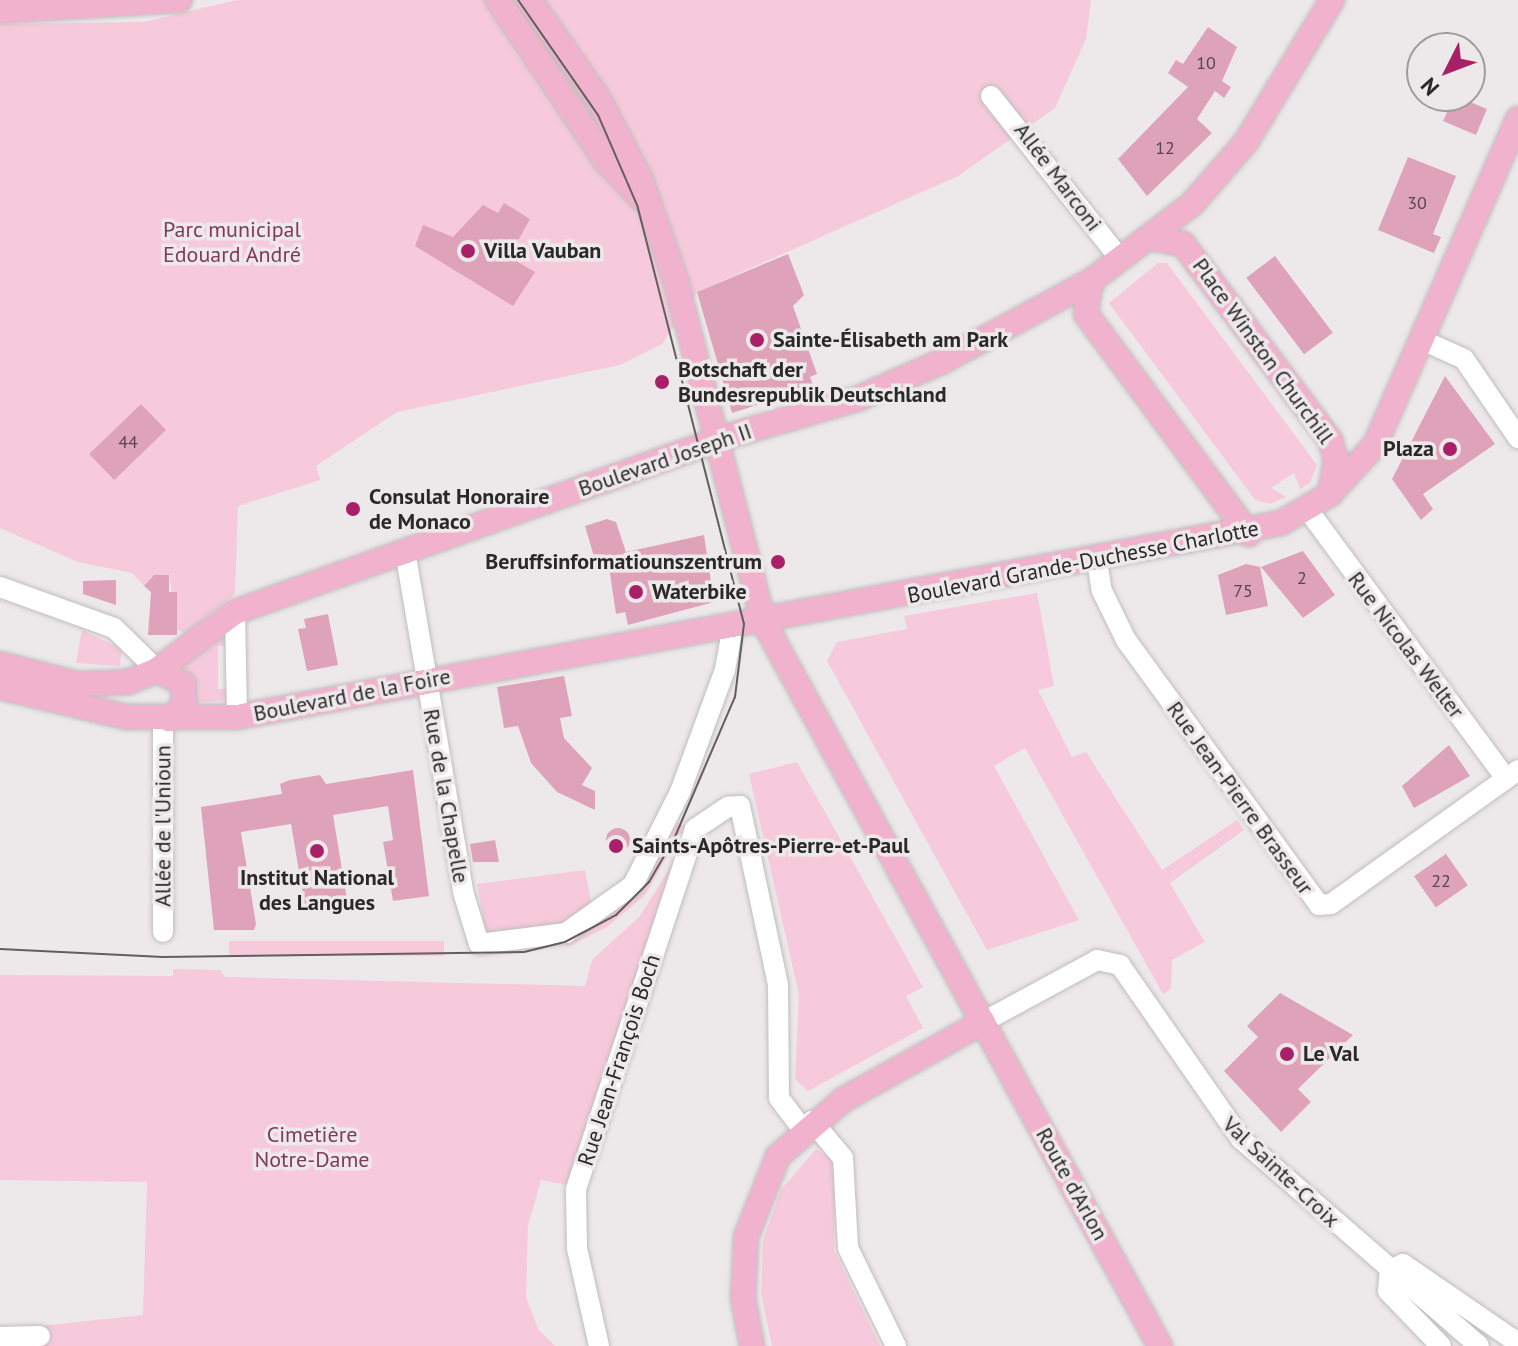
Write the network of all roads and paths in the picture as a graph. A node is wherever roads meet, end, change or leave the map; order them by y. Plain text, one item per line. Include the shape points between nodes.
1 (180, 0) edge
2 (498, 0) edge
3 (529, 0) edge
4 (1332, 0) edge
5 (48, 6) edge
6 (0, 11) edge
7 (991, 96) dead end
8 (1515, 134) edge
9 (654, 216) junction
10 (1151, 238) junction
11 (1121, 260) junction
12 (1091, 281) junction
13 (1422, 340) junction
14 (1518, 438) edge
15 (716, 440) junction
16 (1330, 494) junction
17 (1308, 510) junction
18 (1249, 534) junction
19 (405, 551) junction
20 (1097, 561) junction
21 (0, 587) edge
22 (235, 612) junction
23 (763, 621) junction
24 (733, 625) junction
25 (0, 664) edge
26 (153, 672) junction
27 (0, 687) edge
28 (428, 693) junction
29 (237, 717) junction
30 (163, 719) junction
31 (1512, 774) edge
32 (163, 932) dead end
33 (983, 1022) junction
34 (807, 1125) junction
35 (1390, 1270) junction
36 (40, 1336) dead end
37 (0, 1337) edge
38 (1518, 1343) edge
39 (599, 1346) edge
40 (752, 1346) edge
41 (896, 1346) edge
42 (1160, 1346) edge
43 (1441, 1346) edge
44 (1479, 1346) edge

1 - 5 main road
2 - 9 main road via 599,150
3 - 9 main road, Route d'Arlon via 616,128
4 - 10 main road, Boulevard Joseph II via 1246,142
5 - 6 main road
7 - 11 street, Allée Marconi
8 - 13 main road, Boulevard Grande-Duchesse Charlotte
9 - 15 main road, Route d'Arlon
10 - 11 main road, Boulevard Joseph II
10 - 16 main road, Place Winston Churchill via 1183,244 1330,440 1336,460
11 - 12 main road, Boulevard Joseph II
12 - 15 main road, Boulevard Joseph II via 857,399
12 - 18 main road via 1086,314
13 - 14 street via 1464,359
13 - 16 main road, Boulevard Grande-Duchesse Charlotte via 1375,445
15 - 19 main road, Boulevard Joseph II
15 - 23 main road, Route d'Arlon
16 - 17 main road, Boulevard Grande-Duchesse Charlotte
17 - 18 main road, Boulevard Grande-Duchesse Charlotte
17 - 31 street, Rue Nicolas Welter
18 - 20 main road, Boulevard Grande-Duchesse Charlotte
19 - 22 main road, Boulevard Joseph II
19 - 28 street, Rue de la Chapelle
20 - 23 main road, Boulevard Grande-Duchesse Charlotte
20 - 31 street, Rue Jean-Pierre Brasseur via 1102,591 1126,640 1319,905 1331,904
21 - 26 street via 114,628
22 - 26 main road, Boulevard Joseph II
22 - 29 street
23 - 24 main road, Boulevard Grande-Duchesse Charlotte
23 - 33 main road, Route d'Arlon
24 - 28 main road, Boulevard de la Foire
24 - 28 street, Rue de la Chapelle via 725,670 680,792 633,885 566,933 479,944
25 - 26 main road, Boulevard Joseph II via 78,684
26 - 30 main road via 142,703
26 - 30 main road via 183,684 184,704
27 - 30 main road, Boulevard de la Foire
28 - 29 main road, Boulevard de la Foire
29 - 30 main road, Boulevard de la Foire
30 - 32 street, Allée de l'Unioun
33 - 34 main road
33 - 35 street, Val Sainte-Croix via 1097,960 1120,965 1137,980 1197,1085 1241,1139
33 - 42 main road, Route d'Arlon
34 - 39 street, Rue Jean-François Boch via 777,1086 778,985 740,806 712,813 695,829 576,1189 577,1248
34 - 40 main road via 764,1180 742,1268
34 - 41 street via 843,1158 848,1248
35 - 38 street, Val Sainte-Croix via 1403,1264
35 - 43 street via 1388,1291
35 - 44 street, Val Sainte-Croix
36 - 37 street

